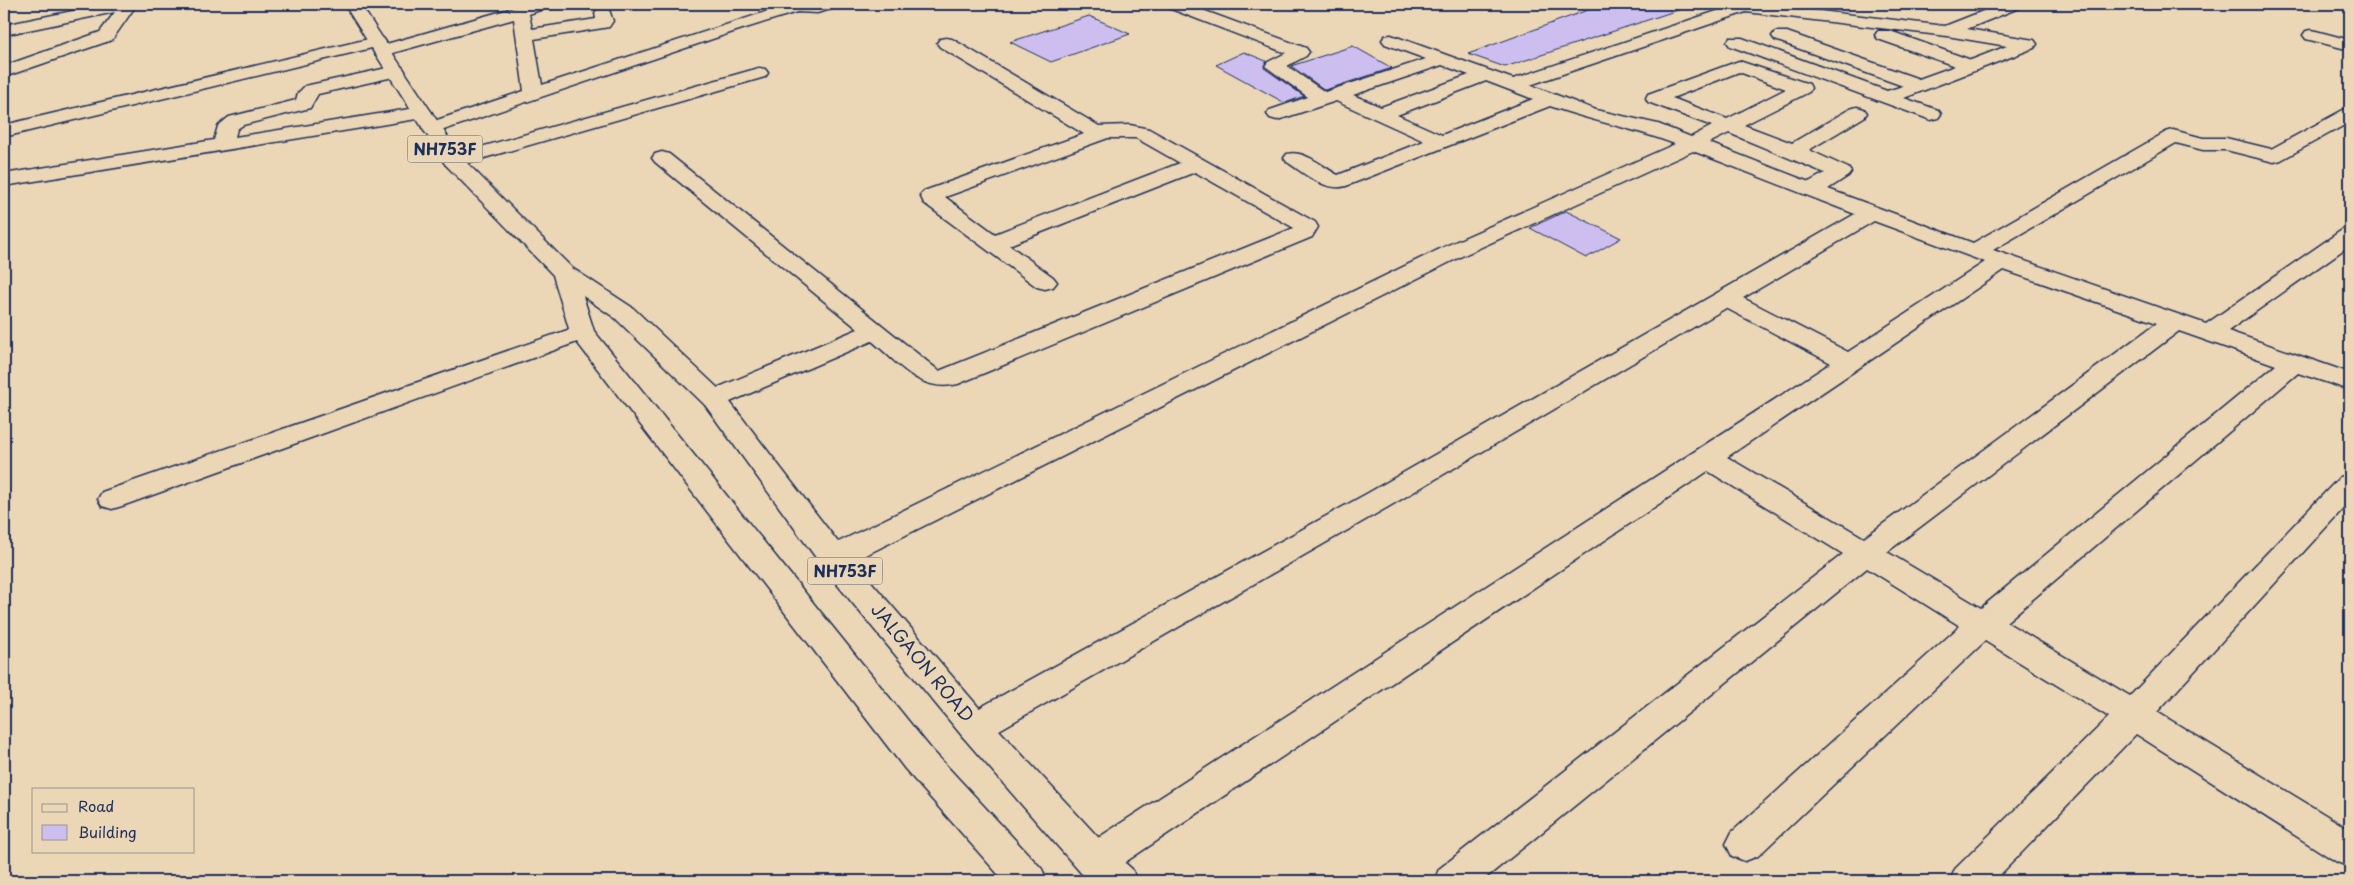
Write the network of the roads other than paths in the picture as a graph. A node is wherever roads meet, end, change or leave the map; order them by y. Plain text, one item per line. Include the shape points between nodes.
1 (352, 4) edge
2 (542, 4) edge
3 (833, 4) edge
4 (1172, 4) edge
5 (2015, 4) edge
6 (1749, 5) edge
7 (1698, 6) dead end
8 (522, 11) junction
9 (603, 13) dead end
10 (1721, 15) junction
11 (1838, 18) junction
12 (4, 30) edge
13 (1946, 31) junction
14 (2312, 34) dead end
15 (524, 35) junction
16 (1781, 36) dead end
17 (1391, 40) dead end
18 (1736, 42) dead end
19 (946, 43) dead end
20 (2350, 45) edge
21 (380, 46) junction
22 (1443, 59) junction
23 (1970, 66) junction
24 (396, 71) junction
25 (4, 72) edge
26 (759, 73) dead end
27 (1486, 75) junction
28 (1514, 85) junction
29 (1918, 85) junction
30 (534, 94) junction
31 (1330, 97) junction
32 (1655, 98) junction
33 (1887, 98) junction
34 (1550, 99) junction
35 (1857, 113) dead end
36 (1277, 114) dead end
37 (1381, 114) junction
38 (1931, 114) dead end
39 (2350, 114) edge
40 (1612, 119) junction
41 (427, 121) junction
42 (1726, 126) junction
43 (4, 131) edge
44 (1105, 133) junction
45 (1442, 142) junction
46 (1692, 144) junction
47 (223, 145) junction
48 (1794, 151) junction
49 (662, 158) dead end
50 (1294, 158) dead end
51 (453, 161) junction
52 (1197, 164) junction
53 (4, 180) edge
54 (1810, 190) junction
55 (1872, 214) junction
56 (2350, 235) edge
57 (993, 243) junction
58 (1975, 251) junction
59 (2002, 261) junction
60 (564, 273) junction
61 (1045, 282) dead end
62 (1725, 298) junction
63 (2176, 322) junction
64 (582, 332) junction
65 (875, 332) junction
66 (2209, 333) junction
67 (1850, 363) junction
68 (2294, 363) junction
69 (2350, 382) edge
70 (714, 399) junction
71 (1706, 457) junction
72 (2350, 484) edge
73 (112, 499) dead end
74 (1864, 554) junction
75 (833, 558) junction
76 (1981, 625) junction
77 (2133, 715) junction
78 (975, 727) junction
79 (1745, 844) dead end
80 (2350, 850) edge
81 (1095, 861) junction
82 (1028, 881) edge
83 (1118, 881) edge
84 (1452, 881) edge
85 (1969, 881) edge

1 - 21 main road, JALGAON ROAD / NH753F
2 - 8 main road
3 - 30 main road via 796,8 730,27
4 - 31 main road via 1300,52 1274,66
5 - 13 main road
6 - 10 main road
6 - 11 main road
7 - 10 main road
8 - 15 main road
8 - 21 main road
9 - 15 main road via 603,23
10 - 28 main road
11 - 13 main road
11 - 23 main road
12 - 25 main road via 128,4 106,36
13 - 23 main road via 2028,44
14 - 20 main road
15 - 30 main road
16 - 29 main road
17 - 22 main road
18 - 33 main road
19 - 44 main road via 1093,131
21 - 24 main road, JALGAON ROAD / NH753F
21 - 43 main road
22 - 27 main road
22 - 31 main road
23 - 29 main road
24 - 41 main road, JALGAON ROAD / NH753F
24 - 47 main road via 312,90 306,93 304,104 236,121 228,126
26 - 51 main road
27 - 28 main road
27 - 37 main road
28 - 34 main road
29 - 33 main road
30 - 41 main road
31 - 36 main road
31 - 37 main road
32 - 40 main road
32 - 42 main road
32 - 42 main road via 1739,66 1802,88
33 - 38 main road
34 - 40 main road
34 - 45 main road
35 - 48 main road
37 - 45 main road
39 - 58 main road via 2274,156 2173,136
40 - 46 main road via 1651,128
41 - 47 main road
41 - 51 main road, JALGAON ROAD / NH753F
42 - 46 main road
42 - 48 main road
44 - 52 main road via 1142,133
44 - 57 main road via 931,195
45 - 50 main road via 1339,182
46 - 54 main road
46 - 75 main road via 1456,250
47 - 53 main road
48 - 54 main road via 1841,172
49 - 65 main road
51 - 60 main road, JALGAON ROAD / NH753F
52 - 57 main road
52 - 65 main road via 1304,224 1307,227 1304,232 950,378 930,377
54 - 55 main road
55 - 58 main road
55 - 62 main road
56 - 66 main road
57 - 61 main road
58 - 59 main road
59 - 63 main road
59 - 67 main road
60 - 64 main road, JALGAON ROAD / NH753F
60 - 70 main road, JALGAON ROAD / NH753F via 624,313
62 - 67 main road
62 - 78 main road via 1378,500
63 - 66 main road
63 - 74 main road
64 - 73 main road
64 - 82 main road, JALGAON ROAD / NH753F via 918,759
65 - 70 main road
66 - 68 main road
67 - 71 main road
68 - 69 main road
68 - 76 main road
70 - 75 main road, JALGAON ROAD / NH753F
71 - 74 main road
71 - 81 main road
72 - 77 main road
74 - 76 main road
74 - 84 main road
75 - 78 main road, JALGAON ROAD / NH753F
76 - 77 main road
76 - 79 main road
77 - 80 main road
77 - 85 main road
78 - 81 main road, JALGAON ROAD / NH753F
81 - 83 main road, JALGAON ROAD / NH753F

